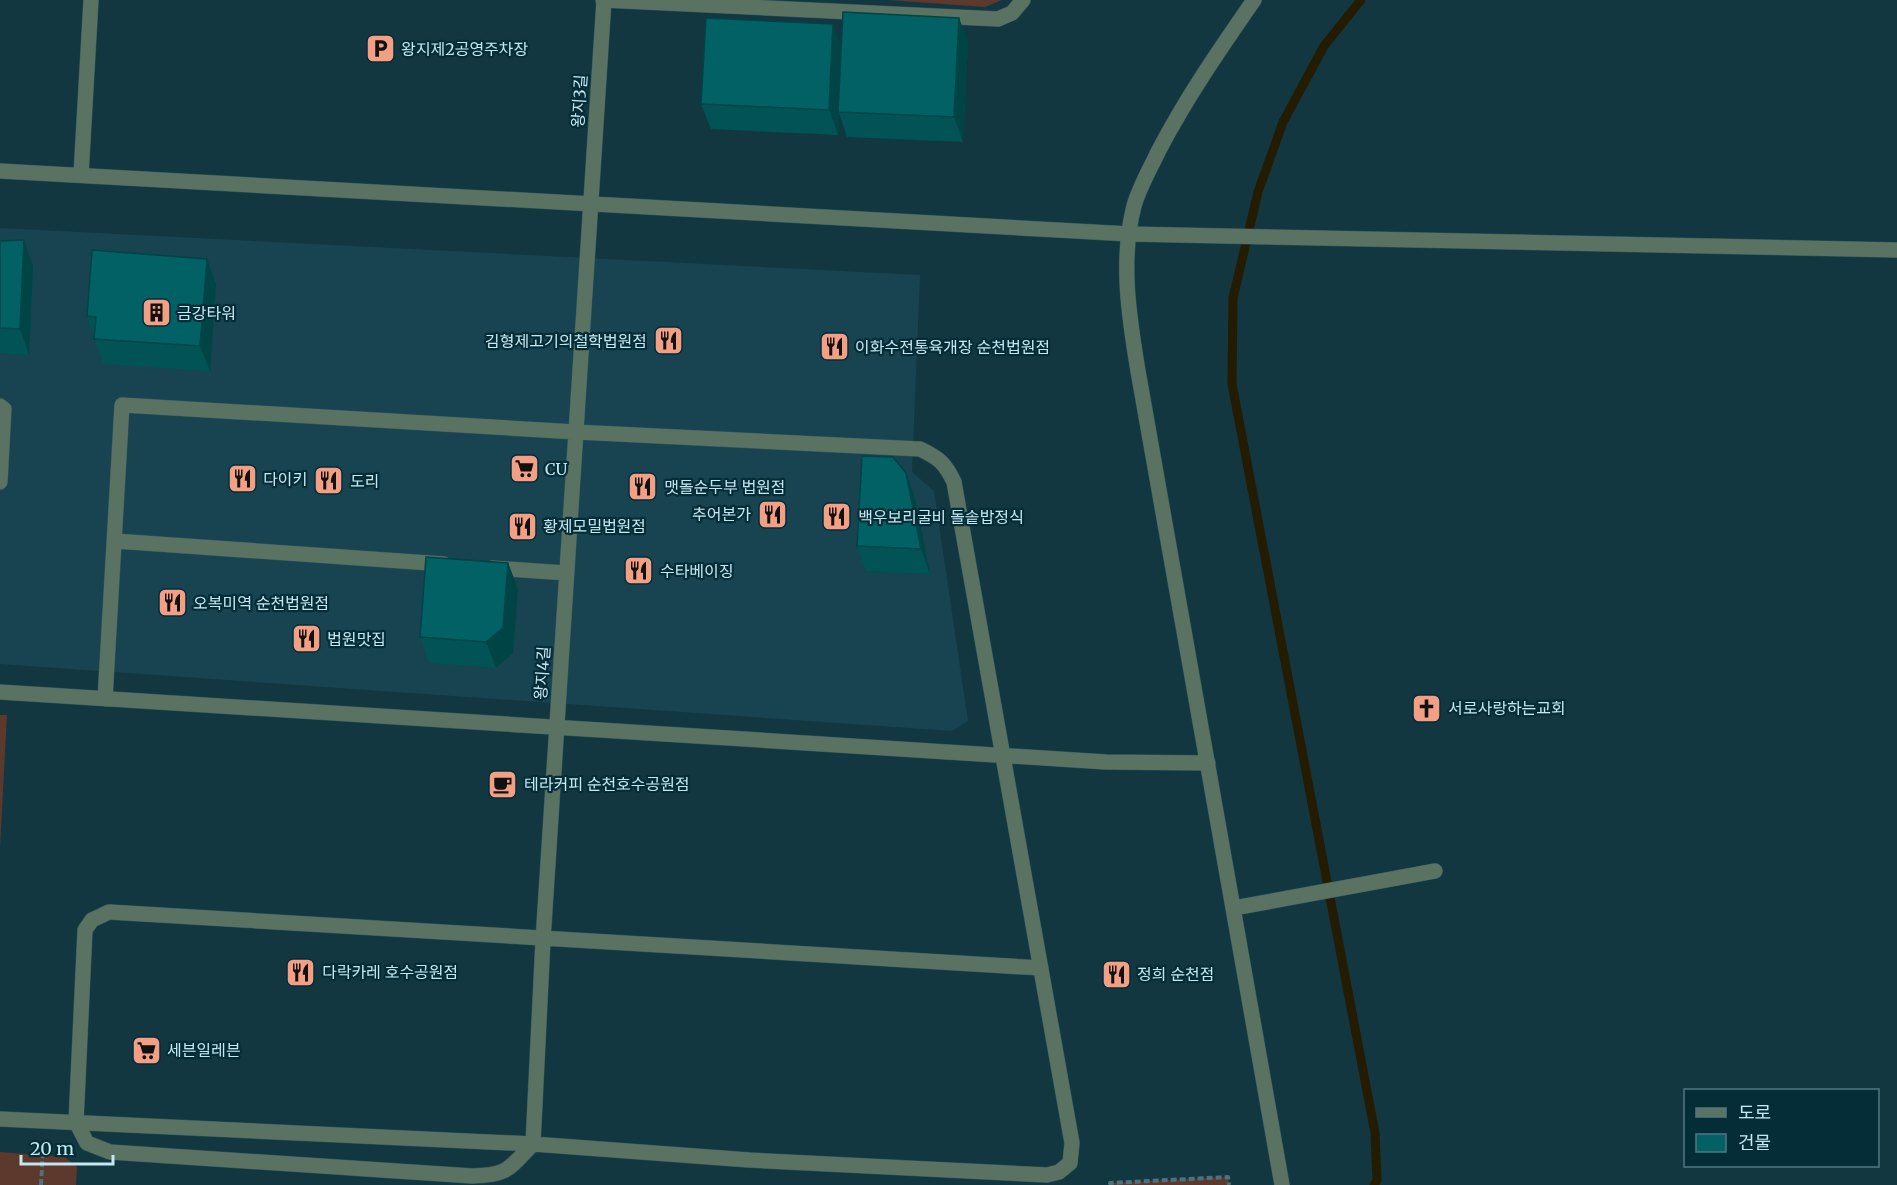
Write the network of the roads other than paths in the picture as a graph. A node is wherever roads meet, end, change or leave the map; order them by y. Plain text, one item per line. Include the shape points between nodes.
1 (91, 0) edge
2 (603, 0) edge
3 (1023, 0) edge
4 (1254, 0) edge
5 (817, 5) edge
6 (0, 171) edge
7 (81, 175) junction
8 (591, 204) junction
9 (1130, 234) junction
10 (1897, 250) edge
11 (0, 406) edge
12 (576, 432) junction
13 (0, 482) edge
14 (114, 542) junction
15 (566, 573) junction
16 (0, 692) edge
17 (105, 699) junction
18 (557, 727) junction
19 (1003, 755) junction
20 (1208, 763) junction
21 (1435, 871) dead end
22 (1234, 908) junction
23 (543, 939) junction
24 (1041, 968) junction
25 (0, 1119) edge
26 (76, 1122) junction
27 (533, 1144) junction
28 (1282, 1185) edge

1 - 7 street
2 - 5 street
2 - 8 street, 왕지3길
3 - 5 street via 1012,13 998,19
4 - 9 street via 1173,124 1138,197
6 - 7 street
7 - 8 street
8 - 9 street
8 - 12 street, 왕지4길
9 - 10 street
9 - 20 street via 1127,282 1131,329
11 - 13 street via 4,409
12 - 14 street via 122,405
12 - 15 street, 왕지4길
12 - 19 street via 920,449 936,457 954,482
14 - 15 street
14 - 17 street
15 - 18 street, 왕지4길
16 - 17 street
17 - 18 street
18 - 19 street
18 - 23 street, 왕지4길
19 - 20 street
19 - 24 street
20 - 22 street
21 - 22 street
22 - 28 street
23 - 24 street
23 - 26 street via 109,912 92,920 85,930
23 - 27 street, 왕지4길
24 - 27 street via 1072,1143 1070,1163 1059,1172 1047,1175 748,1160
25 - 26 street
26 - 27 street
26 - 27 street via 87,1143 110,1152 472,1176 508,1170

